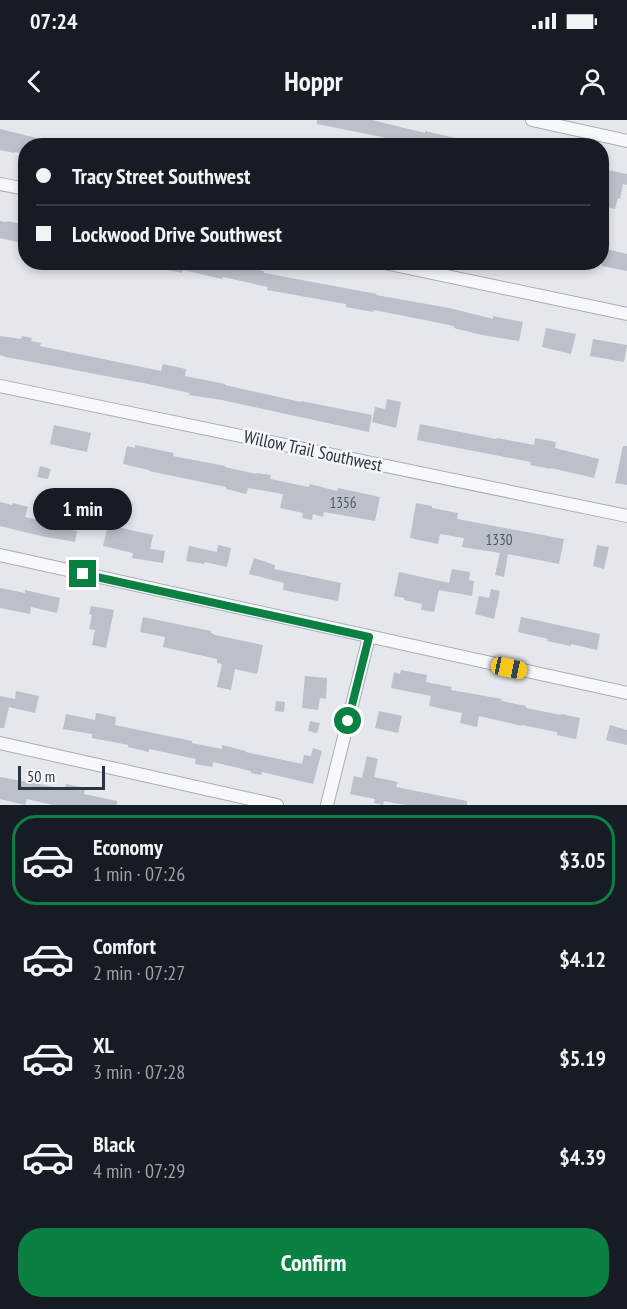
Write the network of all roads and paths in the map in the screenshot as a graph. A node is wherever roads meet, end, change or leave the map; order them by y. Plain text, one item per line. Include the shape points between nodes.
1 (532, 120) edge
2 (627, 141) edge
3 (0, 184) edge
4 (18, 187) edge
5 (418, 270) edge
6 (627, 314) edge
7 (0, 386) edge
8 (627, 516) edge
9 (0, 555) edge
10 (369, 637) junction
11 (627, 693) edge
12 (0, 743) edge
13 (277, 805) edge
14 (327, 805) edge

1 - 2 street
3 - 4 street
5 - 6 street
7 - 8 street, Willow Trail Southwest
9 - 10 street
10 - 11 street
10 - 14 street
12 - 13 street

